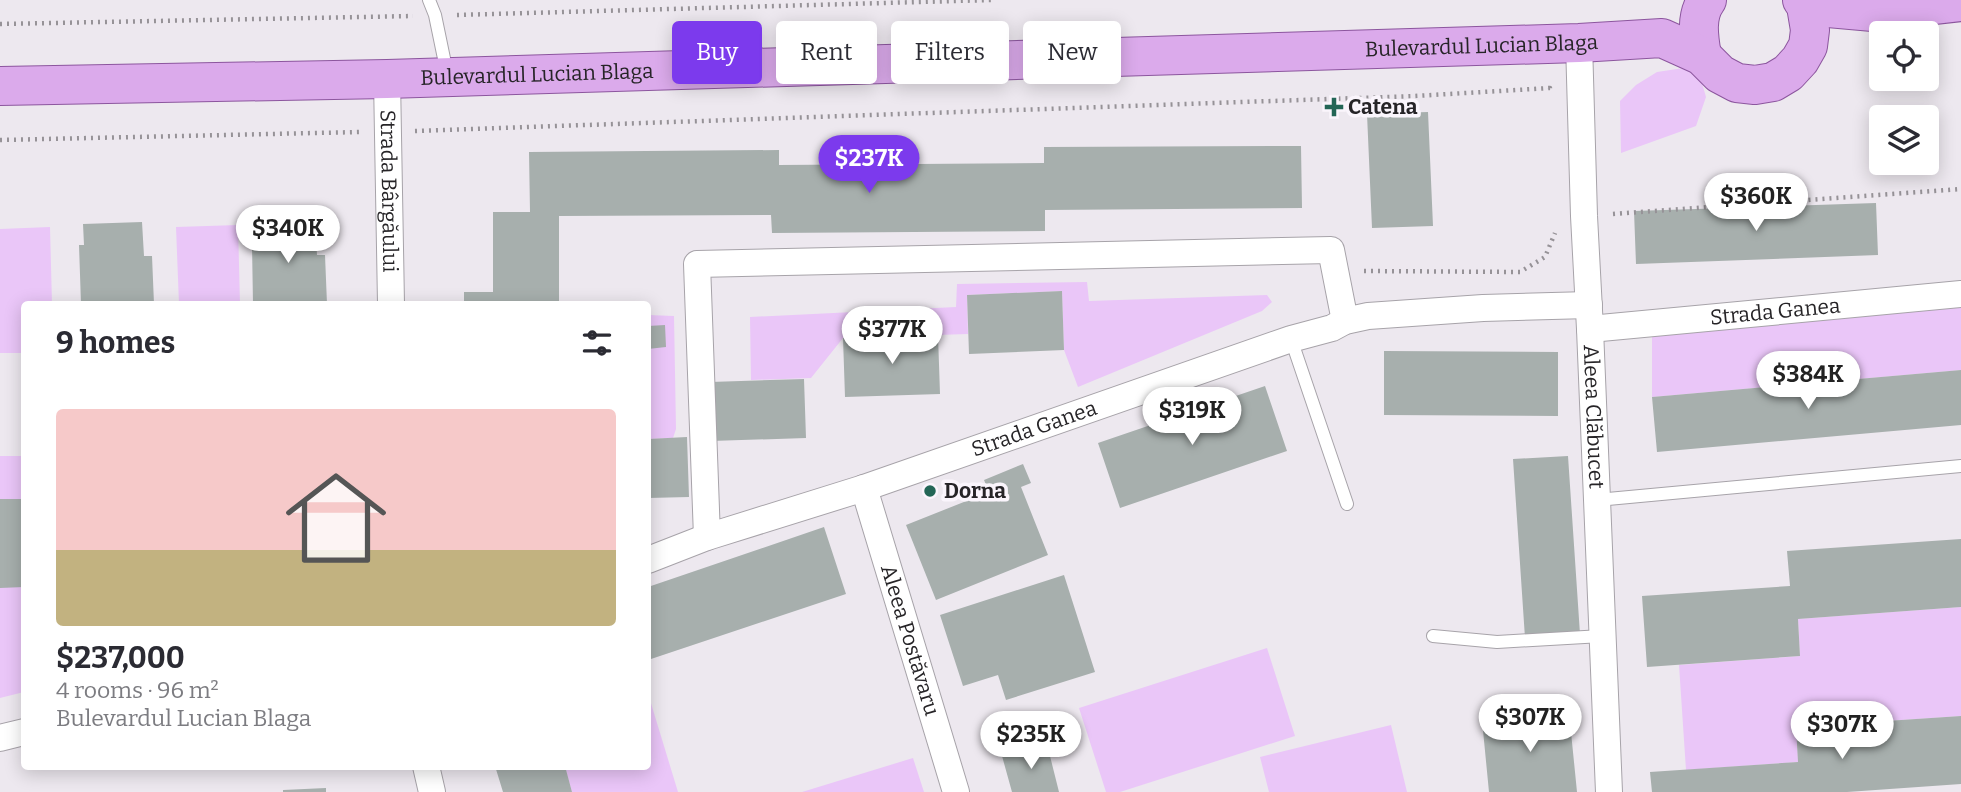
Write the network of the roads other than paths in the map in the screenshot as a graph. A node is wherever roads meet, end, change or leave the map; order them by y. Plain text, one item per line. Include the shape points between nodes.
1 (429, 0) edge
2 (1961, 2) edge
3 (1804, 3) edge
4 (1704, 6) edge
5 (1873, 12) junction
6 (1662, 38) junction
7 (1578, 43) junction
8 (1808, 46) junction
9 (1702, 56) junction
10 (448, 77) junction
11 (387, 79) junction
12 (0, 86) edge
13 (1961, 294) edge
14 (391, 301) edge
15 (1589, 317) junction
16 (1345, 321) junction
17 (1291, 339) junction
18 (1961, 466) edge
19 (864, 488) junction
20 (1597, 500) junction
21 (1346, 504) dead end
22 (708, 537) junction
23 (651, 558) edge
24 (1433, 636) dead end
25 (1602, 636) junction
26 (21, 733) edge
27 (0, 738) edge
28 (427, 770) edge
29 (432, 792) edge
30 (956, 792) edge
31 (1609, 792) edge

1 - 10 lane
2 - 5 main road, Bulevardul Lucian Blaga
3 - 5 main road, Bulevardul Lucian Blaga
3 - 8 main road, Bulevardul Lucian Blaga
4 - 6 main road
4 - 9 main road via 1698,33
5 - 8 main road, Bulevardul Lucian Blaga
6 - 7 main road, Bulevardul Lucian Blaga
6 - 9 main road, Bulevardul Lucian Blaga
7 - 10 main road, Bulevardul Lucian Blaga
7 - 15 street, Aleea Clăbucet
8 - 9 main road, Bulevardul Lucian Blaga via 1788,74 1755,85 1720,74
10 - 11 main road, Bulevardul Lucian Blaga
11 - 12 main road, Bulevardul Lucian Blaga
11 - 14 street, Strada Bârgăului
13 - 15 street, Strada Ganea
15 - 16 street, Strada Ganea via 1429,311
15 - 20 street, Aleea Clăbucet
16 - 17 street, Strada Ganea
16 - 22 street via 1331,250 697,264
17 - 19 street, Strada Ganea
17 - 21 lane
18 - 20 lane
19 - 22 street, Strada Ganea
19 - 30 street, Aleea Postăvaru
20 - 25 street, Aleea Clăbucet
22 - 23 street, Strada Ganea
24 - 25 lane via 1497,642
25 - 31 street, Aleea Clăbucet
26 - 27 street
28 - 29 street

